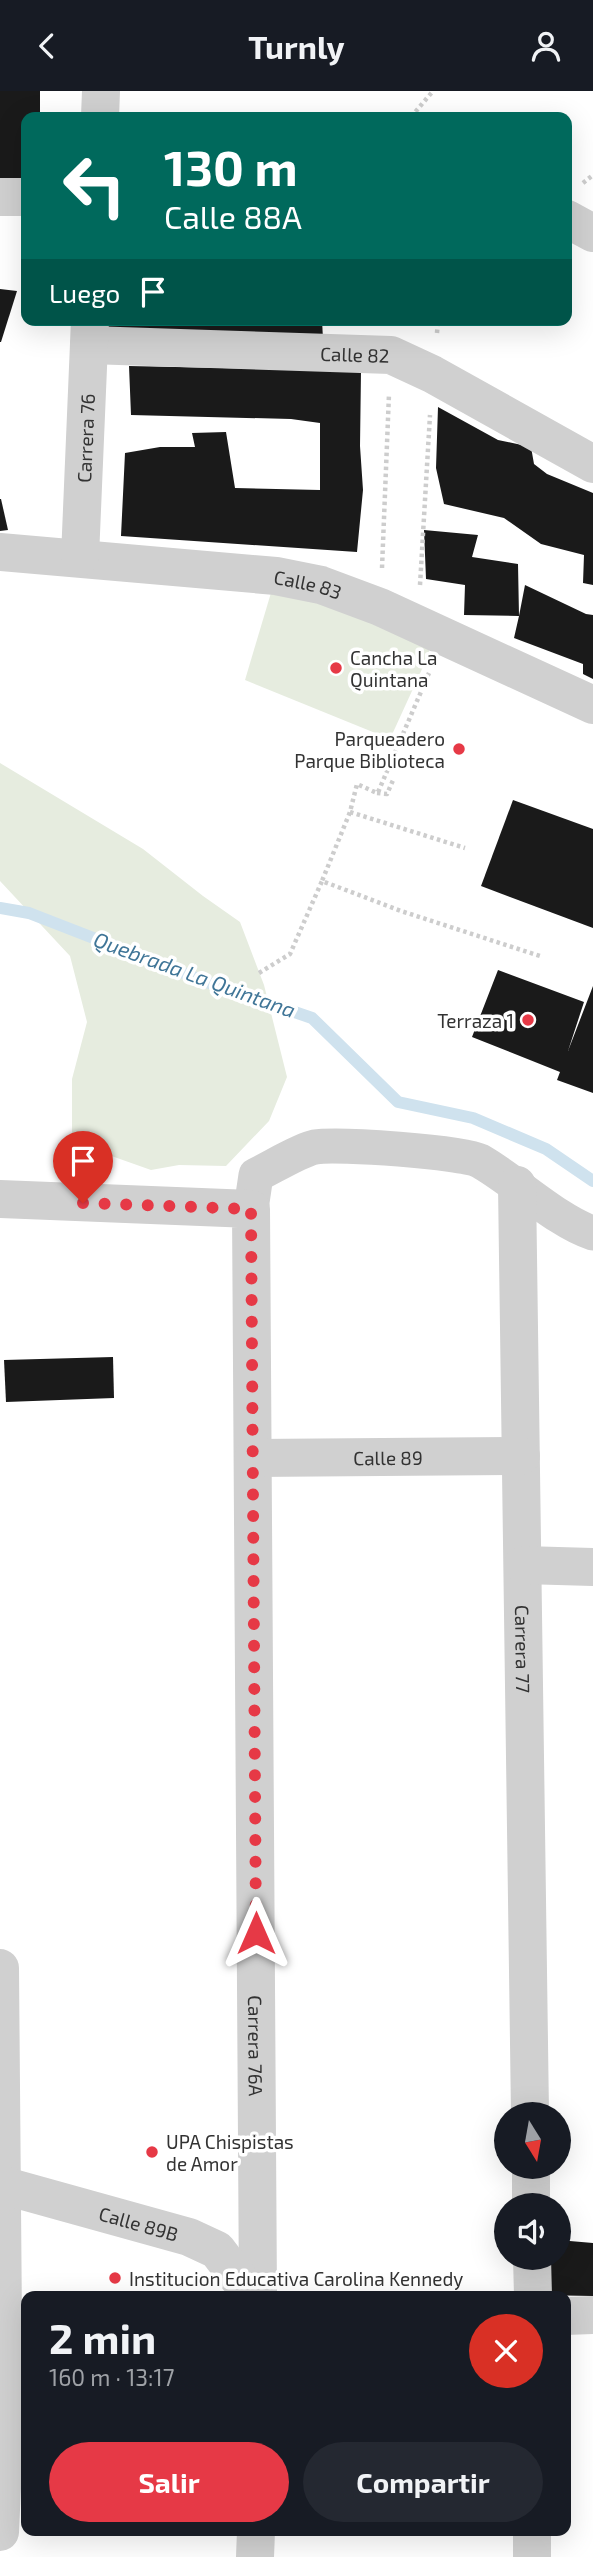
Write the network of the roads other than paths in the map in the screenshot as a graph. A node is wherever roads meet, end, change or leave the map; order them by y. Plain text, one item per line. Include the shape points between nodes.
1 (101, 91) edge
2 (100, 112) edge
3 (0, 197) edge
4 (21, 197) edge
5 (572, 222) edge
6 (593, 233) edge
7 (89, 333) edge
8 (593, 464) edge
9 (0, 552) edge
10 (80, 557) junction
11 (593, 705) edge
12 (517, 1185) junction
13 (0, 1199) edge
14 (251, 1209) junction
15 (593, 1233) edge
16 (521, 1456) junction
17 (253, 1458) junction
18 (523, 1565) junction
19 (593, 1567) edge
20 (0, 1968) edge
21 (1, 2022) edge
22 (530, 2102) edge
23 (2, 2185) edge
24 (532, 2270) edge
25 (248, 2291) edge
26 (258, 2291) edge
27 (533, 2291) edge
28 (593, 2315) edge
29 (571, 2316) edge
30 (15, 2442) edge
31 (0, 2532) edge
32 (256, 2536) edge
33 (532, 2536) edge
34 (256, 2557) edge
35 (532, 2557) edge

1 - 2 street
3 - 4 street
5 - 6 street
7 - 8 street, Calle 82 via 391,355
7 - 10 street, Carrera 76
9 - 10 street, Calle 83
10 - 11 street, Calle 83 via 276,576 321,585 380,607
12 - 14 street via 477,1159 394,1149 313,1147 257,1175
12 - 15 street via 579,1229
12 - 16 street, Carrera 77
13 - 14 street
14 - 17 street, Carrera 76A
16 - 17 street, Calle 89
16 - 18 street, Carrera 77
17 - 26 street, Carrera 76A
18 - 19 street
18 - 22 street, Carrera 77
20 - 21 street
21 - 23 street
23 - 25 street, Calle 89B via 189,2237 217,2250
23 - 30 street
24 - 27 street
28 - 29 street
30 - 31 street
32 - 34 street
33 - 35 street

